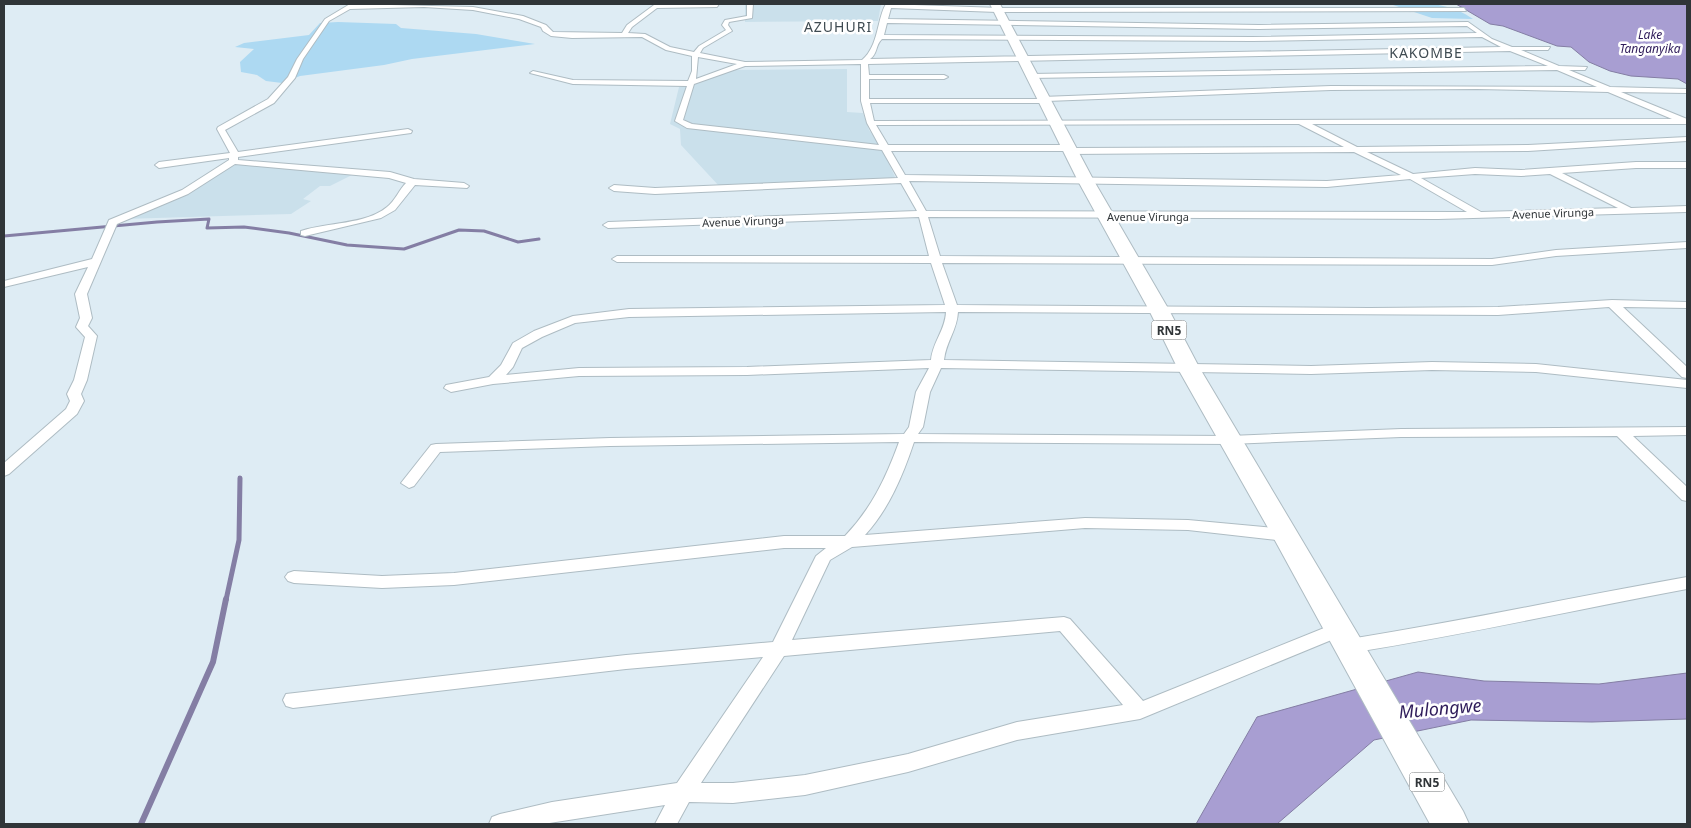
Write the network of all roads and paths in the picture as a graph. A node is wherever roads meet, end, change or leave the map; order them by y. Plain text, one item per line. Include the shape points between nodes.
1 (718, 4) edge
2 (743, 4) edge
3 (750, 4) edge
4 (352, 5) edge
5 (887, 10) edge
6 (1464, 10) dead end
7 (1004, 23) edge
8 (625, 34) junction
9 (1483, 35) junction
10 (880, 36) junction
11 (1179, 39) junction
12 (1548, 48) dead end
13 (1512, 49) junction
14 (696, 53) junction
15 (1196, 55) junction
16 (864, 61) junction
17 (789, 62) junction
18 (745, 64) junction
19 (1556, 68) junction
20 (1585, 68) dead end
21 (532, 73) dead end
22 (1030, 76) junction
23 (866, 77) junction
24 (944, 77) dead end
25 (690, 84) junction
26 (1610, 90) junction
27 (1687, 91) edge
28 (865, 100) junction
29 (1043, 100) junction
30 (1296, 120) junction
31 (1054, 121) junction
32 (1687, 121) edge
33 (871, 123) junction
34 (408, 131) dead end
35 (1687, 139) edge
36 (884, 148) junction
37 (1069, 149) junction
38 (1358, 149) junction
39 (297, 156) junction
40 (234, 159) junction
41 (160, 165) dead end
42 (1687, 165) edge
43 (1552, 170) junction
44 (1414, 178) junction
45 (903, 179) junction
46 (1086, 181) junction
47 (413, 182) junction
48 (464, 186) dead end
49 (614, 188) dead end
50 (1687, 209) edge
51 (1630, 210) junction
52 (923, 214) junction
53 (1480, 215) junction
54 (1105, 216) junction
55 (608, 225) dead end
56 (305, 233) dead end
57 (1687, 245) edge
58 (617, 259) dead end
59 (1130, 259) junction
60 (936, 260) junction
61 (94, 262) junction
62 (4, 284) edge
63 (1612, 303) junction
64 (1687, 304) edge
65 (952, 308) junction
66 (1159, 310) junction
67 (937, 364) junction
68 (1188, 367) junction
69 (1687, 374) edge
70 (493, 380) junction
71 (1687, 384) edge
72 (451, 388) dead end
73 (1687, 431) edge
74 (1621, 432) junction
75 (908, 438) junction
76 (1230, 440) junction
77 (4, 471) edge
78 (409, 483) dead end
79 (1687, 496) edge
80 (1286, 535) junction
81 (848, 542) junction
82 (294, 576) dead end
83 (1687, 583) edge
84 (1347, 643) junction
85 (778, 650) junction
86 (293, 700) dead end
87 (1140, 710) junction
88 (683, 792) junction
89 (500, 824) edge
90 (666, 824) edge
91 (1450, 824) edge

1 - 8 street via 717,9 706,12 648,11 626,29
2 - 3 street
3 - 14 street via 750,17 728,21 725,25 730,30
4 - 8 street via 491,9 528,18 544,26 544,30 551,34
4 - 40 street via 326,20 291,78 271,101 221,129
5 - 7 street
5 - 7 street
5 - 10 street
6 - 7 street
7 - 9 street via 1259,27 1468,24
7 - 10 street
7 - 11 street
7 - 15 street
7 - 16 street
7 - 22 highway, RN5
8 - 14 street via 643,35 668,49
9 - 11 street
9 - 13 street
10 - 16 street via 871,57
11 - 15 street
12 - 13 street
13 - 15 street
13 - 19 street
14 - 17 street
14 - 18 street
14 - 25 street
16 - 17 street
16 - 23 street
17 - 18 street
18 - 25 street
19 - 20 street
19 - 22 street
19 - 26 street
21 - 25 street via 574,82
22 - 29 highway, RN5
23 - 24 street
23 - 28 street
25 - 36 street via 679,121 690,126
26 - 27 street
26 - 29 street via 1323,88
26 - 32 street
28 - 29 street
28 - 33 street
29 - 31 highway, RN5
30 - 31 street
30 - 32 street
30 - 38 street
31 - 33 street
31 - 37 highway, RN5
33 - 36 street
34 - 39 street
35 - 38 street via 1528,148
36 - 37 street
36 - 45 street
37 - 38 street
37 - 46 highway, RN5
38 - 44 street
39 - 40 street
39 - 40 street
39 - 47 street
40 - 41 street
40 - 61 street via 185,192 112,224
42 - 43 street
43 - 44 street via 1521,173 1475,171
43 - 51 street
44 - 46 street via 1328,184
44 - 53 street
45 - 46 street
45 - 49 street via 655,191
45 - 52 street
46 - 54 highway, RN5
47 - 48 street
47 - 56 street via 403,190 395,206 381,214 359,223 337,227 327,225
50 - 51 street, Avenue Virunga
51 - 53 street, Avenue Virunga
52 - 54 street, Avenue Virunga
52 - 55 street, Avenue Virunga
52 - 60 street
53 - 54 street, Avenue Virunga
54 - 59 highway, RN5
57 - 59 street via 1556,252 1492,262
58 - 60 street
59 - 60 street
59 - 66 highway, RN5
60 - 65 street
61 - 62 street
61 - 77 street via 81,294 86,318 82,328 90,336 84,374 74,394 77,401 72,411
63 - 64 street
63 - 66 street via 1498,311
63 - 69 street
65 - 66 street
65 - 67 street via 952,327 939,346
65 - 70 street via 594,316 553,327 517,346 507,367
66 - 68 highway, RN5
67 - 68 street
67 - 70 street via 747,371 618,370
67 - 75 street via 923,392 916,426
68 - 71 street via 1311,370 1432,366 1536,368
68 - 76 highway, RN5
70 - 72 street
73 - 74 street
74 - 76 street via 1401,433
74 - 79 street
75 - 76 street
75 - 78 street via 436,448
75 - 81 street via 894,478 868,523
76 - 80 highway, RN5
80 - 81 street via 1188,525 1085,522
80 - 84 highway, RN5
81 - 82 street via 784,542 454,579 382,582
81 - 85 street via 824,556
83 - 84 street via 1455,629
84 - 87 street
84 - 91 highway, RN5
85 - 86 street via 626,662
85 - 87 street via 1064,624
85 - 88 street
87 - 88 street via 1017,731 908,764 804,785 733,793
88 - 89 street
88 - 90 street

